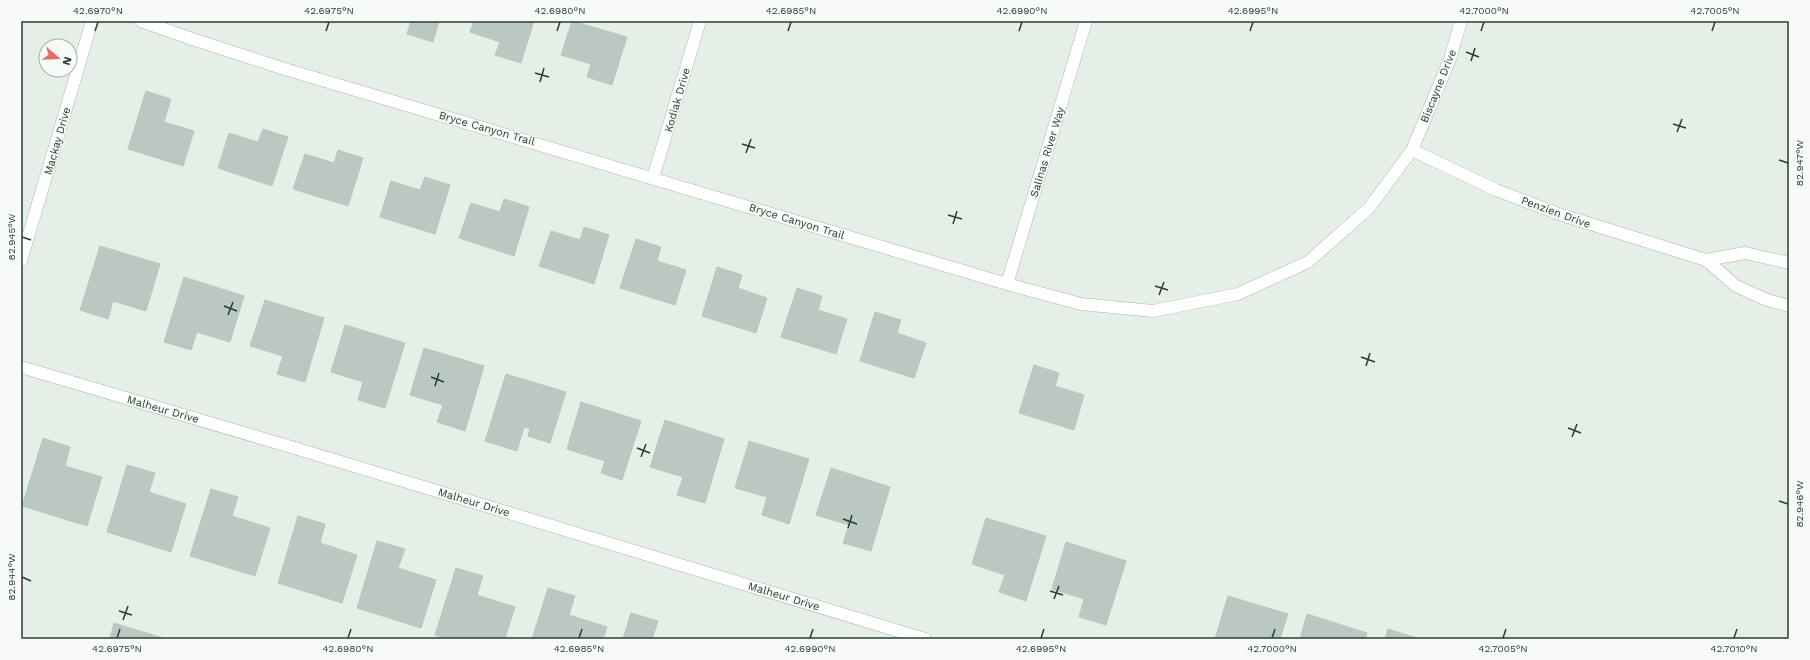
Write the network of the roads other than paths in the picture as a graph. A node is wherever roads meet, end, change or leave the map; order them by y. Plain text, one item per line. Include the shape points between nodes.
1 (92, 21) edge
2 (141, 21) edge
3 (700, 21) edge
4 (1086, 21) edge
5 (1461, 21) edge
6 (1412, 150) junction
7 (653, 178) junction
8 (1706, 260) junction
9 (21, 261) edge
10 (1789, 263) edge
11 (1007, 284) junction
12 (1789, 306) edge
13 (21, 367) edge
14 (925, 639) edge

1 - 9 street, Mackay Drive
2 - 7 street, Bryce Canyon Trail via 288,70
3 - 7 street, Kodiak Drive
4 - 11 street, Salinas River Way
5 - 6 street, Biscayne Drive via 1450,59
6 - 8 street, Penzien Drive via 1496,190 1562,215
6 - 11 street, Bryce Canyon Trail via 1369,208 1308,262 1238,294 1153,311 1081,304
7 - 11 street, Bryce Canyon Trail
8 - 10 street, Penzien Drive via 1745,253
8 - 12 street, Penzien Drive via 1736,286 1767,300
13 - 14 street, Malheur Drive

